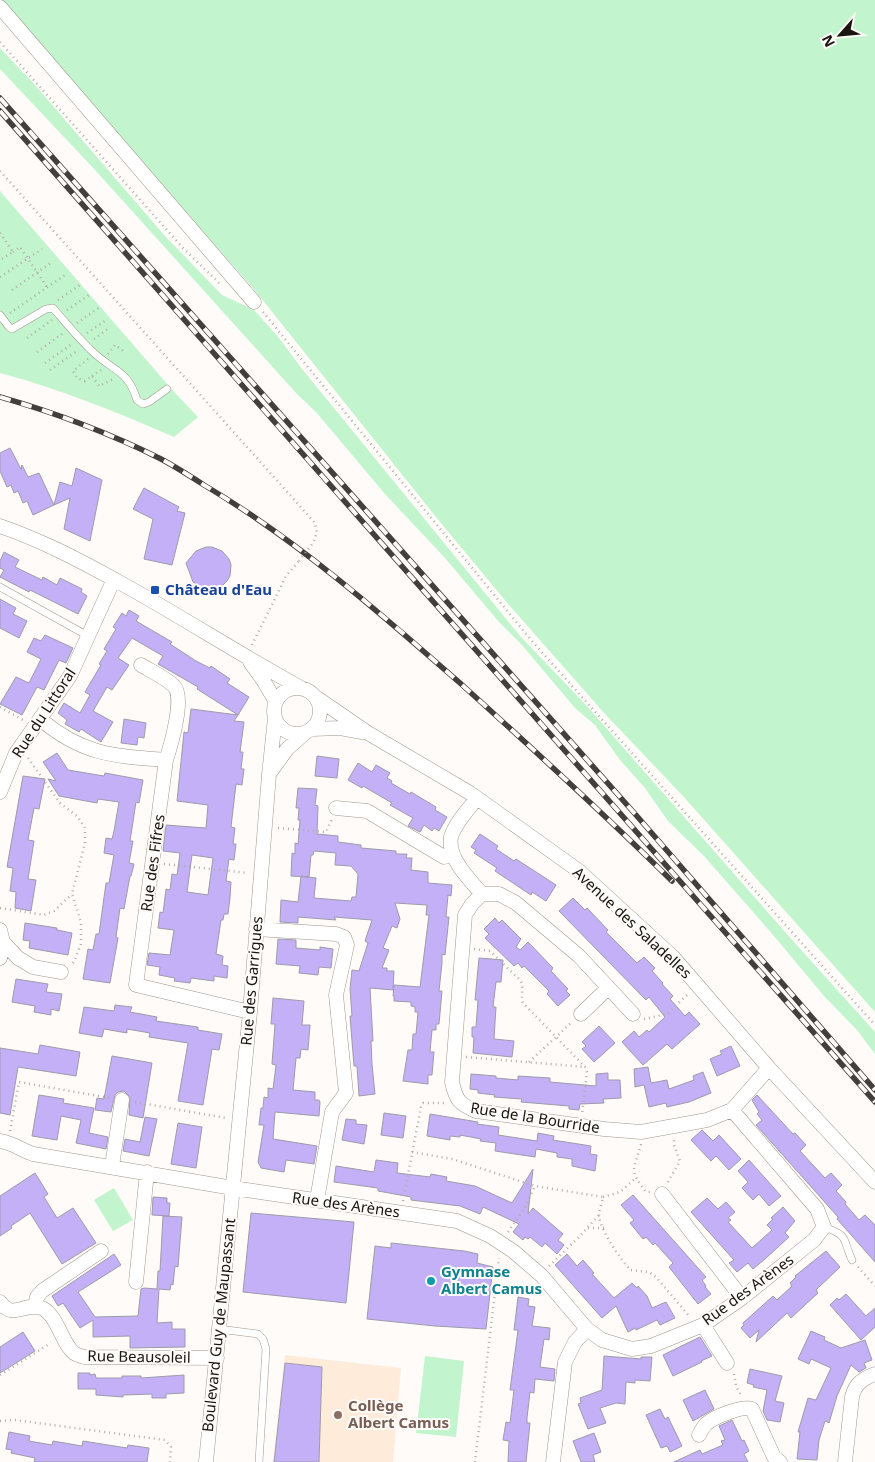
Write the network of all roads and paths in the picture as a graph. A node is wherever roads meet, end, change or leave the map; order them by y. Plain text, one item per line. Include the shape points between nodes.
1 (0, 7) edge
2 (0, 42) edge
3 (0, 171) edge
4 (0, 233) edge
5 (42, 249) dead end
6 (13, 252) junction
7 (28, 259) junction
8 (0, 260) edge
9 (52, 262) dead end
10 (37, 273) junction
11 (65, 275) dead end
12 (0, 278) edge
13 (80, 285) dead end
14 (47, 288) junction
15 (224, 288) dead end
16 (12, 290) dead end
17 (254, 302) joint
18 (50, 308) junction
19 (1, 316) edge
20 (126, 353) dead end
21 (95, 354) junction
22 (103, 361) junction
23 (121, 373) junction
24 (167, 389) dead end
25 (0, 526) edge
26 (114, 579) junction
27 (0, 587) edge
28 (88, 636) junction
29 (246, 658) junction
30 (140, 665) dead end
31 (301, 688) junction
32 (316, 698) junction
33 (276, 702) junction
34 (0, 708) edge
35 (275, 718) junction
36 (37, 722) junction
37 (309, 731) junction
38 (368, 733) junction
39 (20, 746) junction
40 (166, 760) junction
41 (268, 775) junction
42 (0, 792) edge
43 (477, 798) junction
44 (336, 808) joint
45 (264, 826) junction
46 (453, 854) junction
47 (153, 862) junction
48 (261, 875) junction
49 (72, 894) junction
50 (482, 894) junction
51 (0, 908) edge
52 (256, 929) junction
53 (1, 936) edge
54 (463, 949) junction
55 (0, 958) edge
56 (60, 972) joint
57 (698, 985) junction
58 (608, 988) junction
59 (250, 1012) junction
60 (581, 1014) joint
61 (633, 1014) joint
62 (875, 1025) edge
63 (556, 1037) junction
64 (454, 1056) junction
65 (529, 1062) junction
66 (585, 1067) junction
67 (769, 1068) junction
68 (455, 1096) junction
69 (122, 1100) junction
70 (732, 1110) junction
71 (239, 1120) junction
72 (581, 1126) junction
73 (674, 1127) junction
74 (641, 1132) junction
75 (4, 1141) edge
76 (412, 1152) junction
77 (112, 1166) junction
78 (147, 1172) junction
79 (636, 1178) junction
80 (875, 1182) edge
81 (535, 1186) junction
82 (233, 1188) junction
83 (662, 1194) junction
84 (603, 1197) junction
85 (318, 1200) junction
86 (401, 1213) junction
87 (599, 1214) junction
88 (824, 1227) junction
89 (587, 1228) junction
90 (604, 1228) junction
91 (501, 1243) junction
92 (101, 1251) dead end
93 (852, 1260) joint
94 (542, 1276) junction
95 (136, 1282) dead end
96 (875, 1286) edge
97 (742, 1298) junction
98 (0, 1302) edge
99 (35, 1307) junction
100 (701, 1326) junction
101 (219, 1329) junction
102 (587, 1329) junction
103 (62, 1335) junction
104 (217, 1358) junction
105 (726, 1363) joint
106 (875, 1374) edge
107 (0, 1376) edge
108 (747, 1407) junction
109 (0, 1422) edge
110 (699, 1435) dead end
111 (170, 1462) edge
112 (206, 1462) edge
113 (258, 1462) edge
114 (474, 1462) edge
115 (553, 1462) edge
116 (780, 1462) edge
117 (845, 1462) edge

1 - 17 street
2 - 15 path via 182,247
3 - 29 path, bridge via 315,523 317,533 313,544 286,576
4 - 6 path
5 - 7 path
6 - 7 path via 20,247
6 - 8 path
7 - 10 path
7 - 12 path
9 - 10 path
10 - 14 path
10 - 16 path
11 - 14 path
13 - 18 path
14 - 19 path
17 - 62 path via 531,640
18 - 19 lane via 12,330
18 - 21 lane
20 - 22 path via 115,345
21 - 22 lane
21 - 23 path via 74,369 76,378 85,380 92,376 99,386
22 - 23 lane
23 - 24 lane via 133,388 136,400 143,404
25 - 26 street via 38,540
26 - 28 street, Rue du Littoral
26 - 29 street
27 - 28 lane
28 - 36 street, Rue du Littoral via 70,676
29 - 31 street
29 - 33 street
30 - 40 street, Rue des Fifres via 175,686 179,694 174,736
31 - 32 street
31 - 33 street via 286,691
32 - 37 street via 321,709 320,717
32 - 38 street, Avenue des Saladelles
33 - 35 street
34 - 36 path
35 - 37 street via 278,725 290,734
35 - 41 street, Rue des Garrigues
36 - 39 street, Rue du Littoral
36 - 40 street via 78,745 100,753
37 - 38 street, Avenue des Saladelles via 340,728
37 - 41 street via 288,749
38 - 43 street, Avenue des Saladelles
39 - 42 street, Rue du Littoral
39 - 49 path via 60,803 78,817 85,828 86,844
40 - 47 street, Rue des Fifres
41 - 45 street, Rue des Garrigues
43 - 46 street via 451,838
43 - 57 street, Avenue des Saladelles via 579,871 673,957
44 - 45 path via 326,832
44 - 46 street via 367,811 444,857
45 - 48 street, Rue des Garrigues
46 - 50 street
47 - 48 path
47 - 59 street, Rue des Fifres via 136,986
48 - 52 street, Rue des Garrigues
49 - 51 path via 54,912 44,915
49 - 56 path via 82,922 81,944 74,962
50 - 54 street, Rue de la Bourride via 466,915
50 - 58 street via 499,894 516,903 579,956
52 - 59 street, Rue des Garrigues
52 - 85 street via 336,934 344,937 347,945 336,995 346,1093 332,1112
53 - 55 street
53 - 56 street via 18,958 33,967
54 - 63 path via 490,951 520,980 523,1003
54 - 64 street, Rue de la Bourride
57 - 61 path via 667,1014 639,1020
57 - 67 street, Avenue des Saladelles
58 - 60 street
58 - 61 street
59 - 71 street, Rue des Garrigues
60 - 63 path
63 - 65 path
63 - 66 path
64 - 65 path
64 - 68 street, Rue de la Bourride via 452,1082
65 - 66 path
66 - 72 path
67 - 70 street, Rue de la Bourride
67 - 80 street, Avenue des Saladelles
68 - 72 street, Rue de la Bourride via 463,1106 476,1111
68 - 76 path via 446,1104 423,1103
69 - 71 path
69 - 75 path via 19,1082
69 - 77 street
70 - 73 street, Rue de la Bourride via 707,1120
70 - 88 street via 817,1210
71 - 82 street, Rue des Garrigues
72 - 74 street, Rue de la Bourride
73 - 74 street, Rue de la Bourride
73 - 83 path via 674,1145 680,1161
74 - 79 path via 634,1168
75 - 77 street, Rue des Arènes via 33,1154
76 - 81 path via 452,1159
76 - 86 path
77 - 78 street, Rue des Arènes
78 - 82 street, Rue des Arènes
78 - 95 street
79 - 83 path via 646,1192
79 - 84 path via 620,1192
81 - 84 path
81 - 91 path
82 - 85 street, Rue des Arènes
82 - 101 street, Boulevard Guy de Maupassant
83 - 97 street
84 - 87 path
85 - 86 street, Rue des Arènes
86 - 91 street, Rue des Arènes via 457,1221
87 - 89 path
87 - 90 path
88 - 93 lane via 838,1232 846,1240
88 - 97 street, Rue des Arènes via 814,1240
89 - 90 path
89 - 94 path
90 - 100 path via 630,1270 649,1272 656,1277
91 - 94 street, Rue des Arènes
91 - 114 path
92 - 99 street via 42,1291
93 - 96 path
94 - 102 street, Rue des Arènes
97 - 100 street, Rue des Arènes
98 - 99 street via 10,1311
99 - 103 street, Rue Beausoleil via 50,1314
100 - 102 street, Rue des Arènes via 651,1346 632,1349 602,1340
100 - 105 street
101 - 104 street, Boulevard Guy de Maupassant
101 - 113 lane via 258,1334 266,1349
102 - 115 street via 575,1342 565,1362
103 - 104 street, Rue Beausoleil via 72,1352 84,1357
103 - 107 path
104 - 112 street, Boulevard Guy de Maupassant
105 - 108 path via 734,1370 736,1386
106 - 117 street via 854,1388
108 - 110 street via 707,1423
108 - 116 street via 752,1409 774,1457
109 - 111 path via 15,1420 165,1440 172,1447

